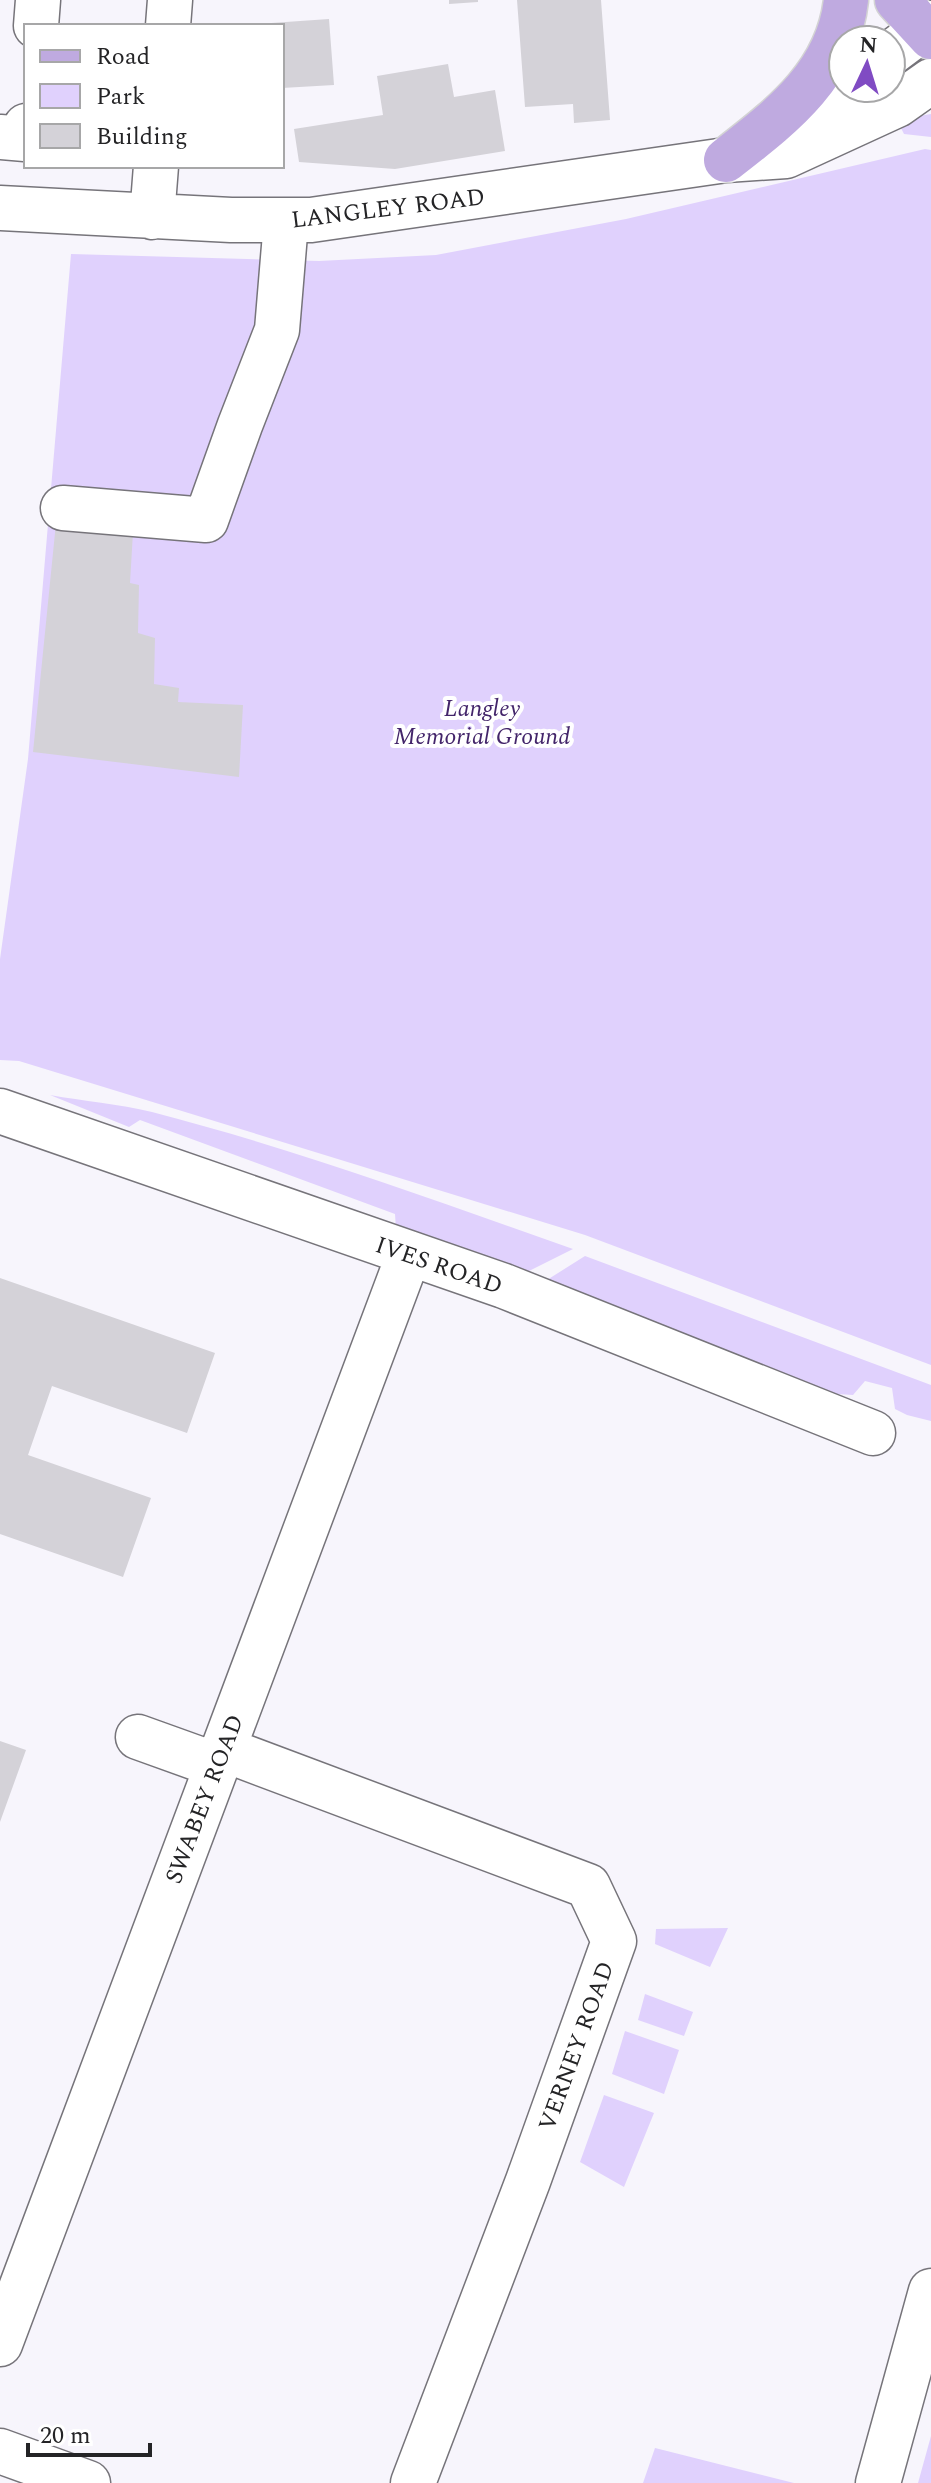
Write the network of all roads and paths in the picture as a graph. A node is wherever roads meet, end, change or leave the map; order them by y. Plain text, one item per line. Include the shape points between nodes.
1 (38, 0) edge
2 (170, 0) edge
3 (846, 0) edge
4 (36, 24) edge
5 (168, 24) edge
6 (931, 81) edge
7 (827, 103) edge
8 (0, 137) edge
9 (24, 139) edge
10 (726, 160) junction
11 (156, 168) edge
12 (0, 208) edge
13 (152, 217) junction
14 (286, 222) junction
15 (63, 508) dead end
16 (0, 1111) edge
17 (409, 1254) junction
18 (860, 1418) dead end
19 (138, 1737) dead end
20 (220, 1757) junction
21 (931, 2291) edge
22 (0, 2344) edge
23 (0, 2451) edge
24 (88, 2483) edge
25 (413, 2483) edge
26 (878, 2483) edge

1 - 4 street
2 - 5 street
3 - 10 main road via 835,47 810,85 781,117
6 - 10 street, LANGLEY ROAD via 897,105 786,156
7 - 10 street, LANGLEY ROAD via 780,137
8 - 9 street
10 - 14 street, LANGLEY ROAD
11 - 13 street
12 - 13 street, LANGLEY ROAD
13 - 14 street, LANGLEY ROAD
14 - 15 street via 277,330 206,520
16 - 17 street, IVES ROAD
17 - 18 street, IVES ROAD
17 - 20 street, SWABEY ROAD
19 - 20 street, VERNEY ROAD
20 - 22 street, SWABEY ROAD
20 - 25 street, VERNEY ROAD via 588,1886 614,1941
21 - 26 street
23 - 24 street

